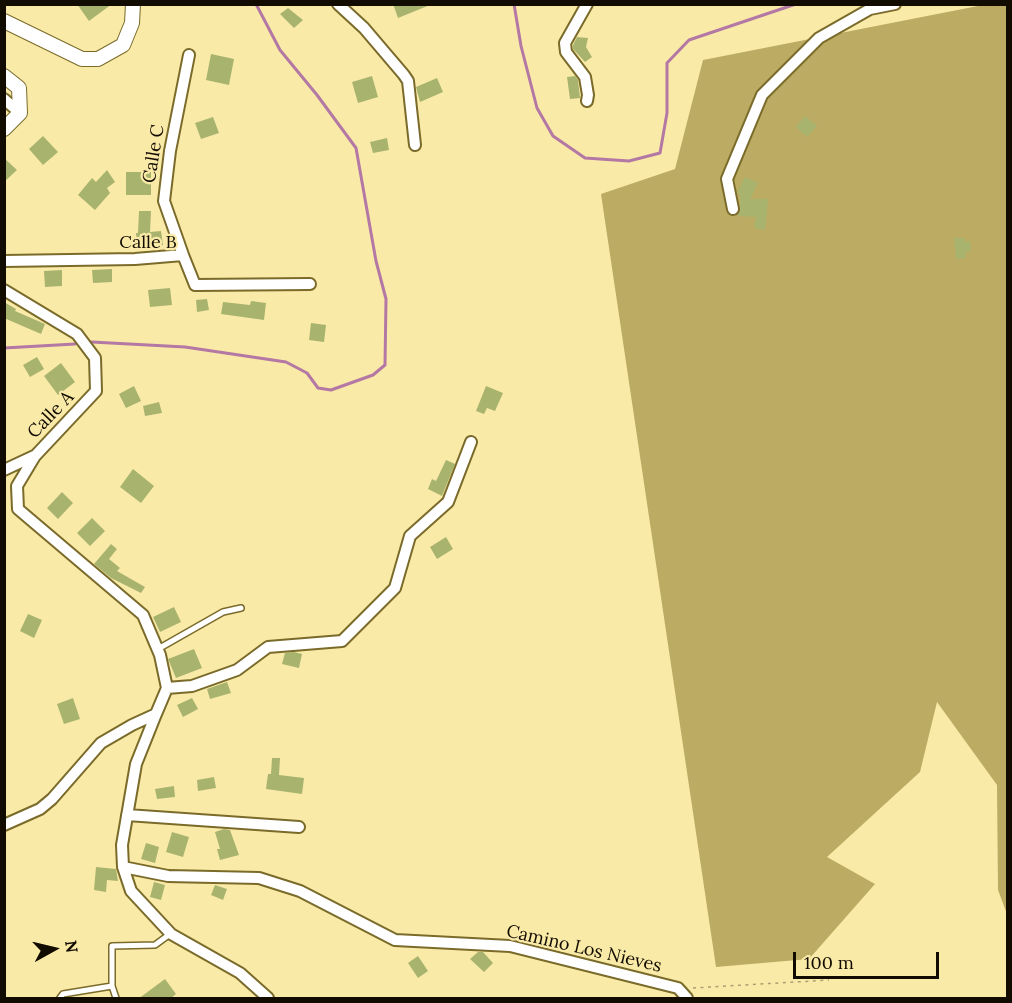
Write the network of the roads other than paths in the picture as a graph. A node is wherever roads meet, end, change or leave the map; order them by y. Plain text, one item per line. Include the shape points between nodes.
1 (133, 4) edge
2 (338, 4) edge
3 (587, 4) edge
4 (894, 4) edge
5 (4, 21) edge
6 (189, 55) dead end
7 (4, 76) edge
8 (4, 99) edge
9 (587, 101) dead end
10 (20, 113) junction
11 (4, 129) edge
12 (415, 146) dead end
13 (733, 209) dead end
14 (183, 255) junction
15 (4, 261) edge
16 (310, 284) dead end
17 (4, 290) edge
18 (471, 442) dead end
19 (35, 456) junction
20 (4, 470) edge
21 (241, 608) dead end
22 (158, 649) junction
23 (167, 688) junction
24 (156, 714) junction
25 (127, 815) junction
26 (4, 825) edge
27 (299, 827) dead end
28 (123, 867) junction
29 (171, 934) junction
30 (112, 986) junction
31 (60, 999) edge
32 (116, 999) edge
33 (268, 999) edge
34 (687, 999) edge

1 - 5 street via 132,23 123,45 98,59 82,59
2 - 12 street via 364,28 408,81
3 - 9 street via 565,43 566,52 585,77
4 - 13 street via 870,9 819,38 762,95 727,179
6 - 14 street, Calle C via 164,201
7 - 10 street via 19,88
8 - 10 street
10 - 11 street
14 - 15 street, Calle B
14 - 16 street, Calle B via 195,285
17 - 19 street, Calle A via 77,334 95,358 96,391
18 - 23 street via 448,502 410,536 395,588 342,641 268,646 237,670 192,686
19 - 20 street
19 - 22 street, Calle A via 17,486 18,509 143,615
21 - 22 lane via 223,612
22 - 23 street, Calle A
23 - 24 street
24 - 25 street via 136,764
24 - 26 street via 101,743 52,799 40,809
25 - 27 street
25 - 28 street
28 - 29 street via 131,891
28 - 34 street, Camino Los Nieves via 168,876 259,878 300,891 395,940 510,946 678,988
29 - 30 lane via 156,945 112,946
29 - 33 street via 240,973
30 - 31 lane via 63,994
30 - 32 lane

